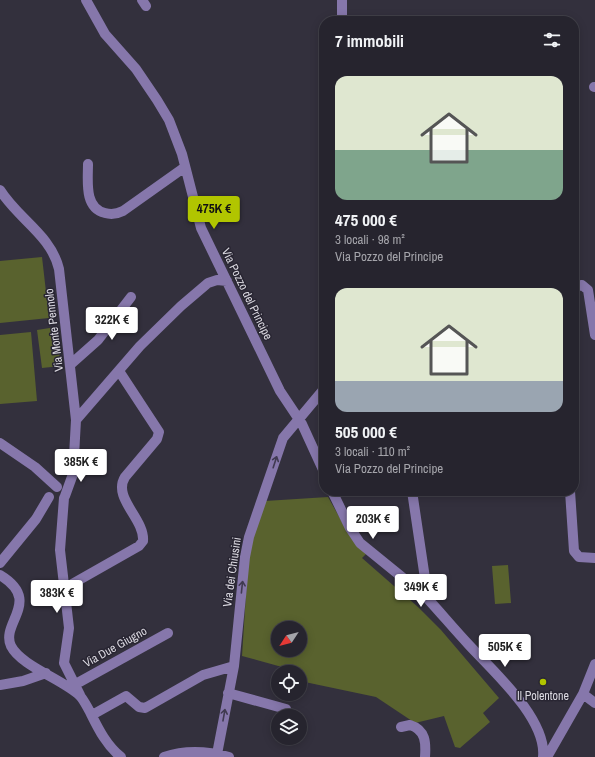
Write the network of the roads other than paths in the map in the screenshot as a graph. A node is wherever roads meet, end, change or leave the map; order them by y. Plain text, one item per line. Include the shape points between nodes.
1 (86, 0) edge
2 (342, 0) edge
3 (342, 16) edge
4 (88, 164) dead end
5 (185, 166) junction
6 (0, 190) edge
7 (227, 281) junction
8 (579, 285) edge
9 (132, 297) dead end
10 (595, 335) edge
11 (71, 364) junction
12 (119, 371) junction
13 (319, 395) edge
14 (300, 419) junction
15 (76, 420) junction
16 (0, 443) edge
17 (319, 461) edge
18 (57, 496) junction
19 (334, 496) edge
20 (413, 496) edge
21 (570, 496) edge
22 (595, 558) edge
23 (0, 563) edge
24 (0, 575) edge
25 (422, 587) junction
26 (65, 588) junction
27 (168, 633) dead end
28 (595, 664) edge
29 (234, 666) junction
30 (46, 673) junction
31 (0, 685) edge
32 (74, 685) junction
33 (228, 693) junction
34 (583, 694) junction
35 (81, 696) junction
36 (595, 703) edge
37 (286, 709) dead end
38 (92, 715) junction
39 (401, 727) dead end
40 (219, 755) edge
41 (121, 757) edge
42 (164, 757) edge
43 (229, 757) edge
44 (425, 757) edge
45 (543, 757) edge
46 (547, 757) edge

1 - 5 street, Via Pozzo del Principe via 105,34 130,62 163,109
2 - 3 street
4 - 5 street via 91,201 99,211 112,214 123,211
5 - 7 street, Via Pozzo del Principe via 199,223
6 - 11 street, Via Monte Pennolo via 13,209 43,238 55,255 61,281
7 - 12 street via 214,281 199,290 153,332
7 - 14 street, Via Pozzo del Principe via 280,391
8 - 10 street via 587,289
9 - 11 street via 98,340
11 - 15 street, Via Monte Pennolo
12 - 15 street
12 - 26 street via 159,432 157,439 122,484 124,496 142,534 142,542
13 - 14 street, Via dei Chiusini
14 - 17 street, Via Pozzo del Principe
29 -> 14 street, Via dei Chiusini via 248,540 281,442 285,434
15 - 18 street, Via Monte Pennolo via 74,464 71,475
16 - 18 street via 35,467
18 - 23 street, Via Monte Pennolo
18 - 26 street
19 - 25 street via 360,543 410,584
20 - 25 street
21 - 22 street via 574,551 579,557
24 - 30 street via 14,588 20,599 10,638 11,645 20,655
25 - 45 street via 418,594 426,597 523,707 540,735
26 - 32 street via 69,628 64,662
27 - 32 street, Via Due Giugno
28 - 34 street
29 - 33 street, Via dei Chiusini
29 - 38 street via 203,674 145,708 139,707 126,696
30 - 31 street
30 - 35 street
32 - 35 street
33 - 37 street
40 -> 33 street, Via dei Chiusini
34 - 36 street
34 - 46 street
35 - 38 street
38 - 41 street via 106,741
39 - 44 street via 408,724 417,727 421,732 426,740
40 - 42 street via 188,752
40 - 43 street

